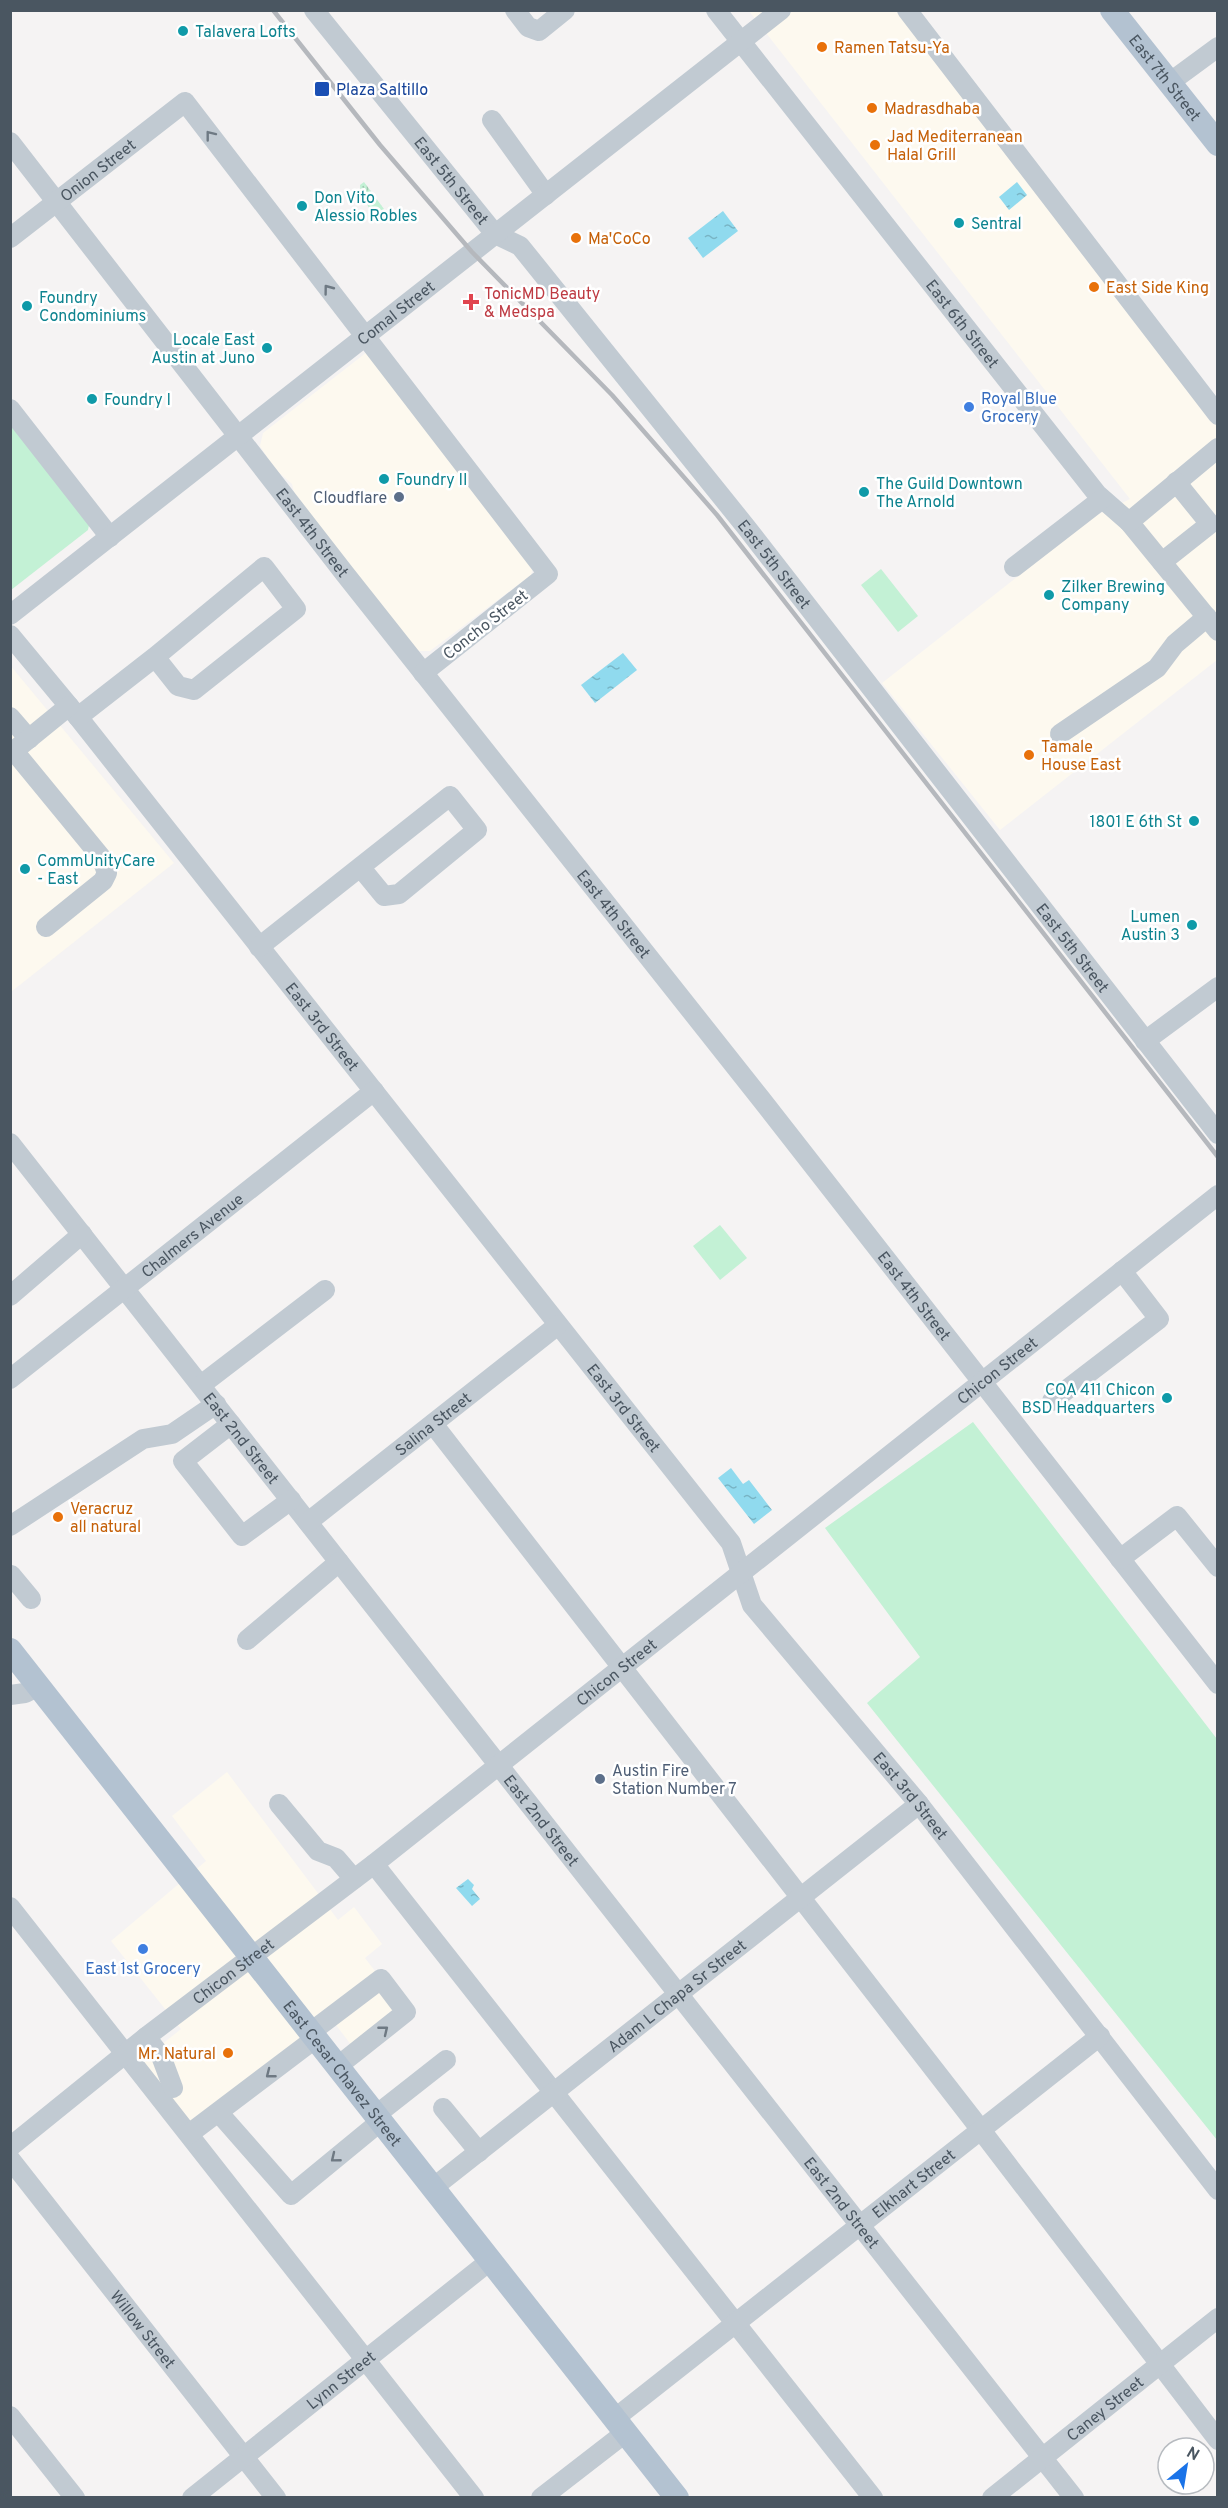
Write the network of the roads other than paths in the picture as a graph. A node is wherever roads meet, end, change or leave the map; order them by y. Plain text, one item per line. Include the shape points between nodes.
1 (314, 10) edge
2 (515, 10) edge
3 (565, 10) edge
4 (716, 10) edge
5 (781, 10) edge
6 (907, 10) edge
7 (1112, 10) edge
8 (741, 42) junction
9 (1218, 47) edge
10 (1169, 83) junction
11 (492, 120) dead end
12 (10, 142) edge
13 (1218, 144) edge
14 (546, 195) junction
15 (58, 201) junction
16 (495, 234) junction
17 (10, 238) edge
18 (364, 336) junction
19 (10, 409) edge
20 (1218, 414) edge
21 (237, 435) junction
22 (1218, 448) edge
23 (1176, 482) junction
24 (1102, 499) junction
25 (1129, 522) junction
26 (110, 537) junction
27 (1162, 562) junction
28 (1014, 567) dead end
29 (10, 615) edge
30 (1212, 624) edge
31 (10, 635) edge
32 (155, 657) junction
33 (423, 673) junction
34 (74, 712) junction
35 (10, 717) edge
36 (1060, 734) dead end
37 (18, 748) edge
38 (361, 868) junction
39 (46, 927) dead end
40 (259, 947) junction
41 (1218, 987) edge
42 (1145, 1041) junction
43 (374, 1091) junction
44 (1218, 1134) edge
45 (10, 1143) edge
46 (1217, 1195) edge
47 (82, 1234) junction
48 (1122, 1271) junction
49 (125, 1288) junction
50 (325, 1290) dead end
51 (10, 1296) edge
52 (558, 1325) junction
53 (10, 1379) edge
54 (981, 1381) junction
55 (201, 1385) junction
56 (1052, 1401) dead end
57 (216, 1404) junction
58 (231, 1424) junction
59 (433, 1424) junction
60 (291, 1500) junction
61 (308, 1522) junction
62 (10, 1526) edge
63 (1120, 1559) junction
64 (339, 1562) junction
65 (1218, 1567) edge
66 (741, 1573) junction
67 (11, 1575) edge
68 (31, 1599) dead end
69 (247, 1640) dead end
70 (10, 1650) edge
71 (621, 1668) junction
72 (1217, 1683) edge
73 (39, 1686) junction
74 (10, 1695) edge
75 (499, 1765) junction
76 (279, 1803) dead end
77 (919, 1804) junction
78 (374, 1864) junction
79 (354, 1879) junction
80 (802, 1899) junction
81 (10, 1907) edge
82 (251, 1956) junction
83 (679, 1995) junction
84 (314, 2035) junction
85 (1100, 2036) junction
86 (146, 2037) junction
87 (125, 2053) junction
88 (446, 2061) dead end
89 (338, 2066) junction
90 (173, 2088) dead end
91 (555, 2091) junction
92 (443, 2108) dead end
93 (219, 2113) junction
94 (378, 2118) junction
95 (981, 2130) junction
96 (189, 2134) junction
97 (10, 2147) edge
98 (479, 2152) junction
99 (10, 2159) edge
100 (434, 2187) junction
101 (1218, 2190) edge
102 (859, 2227) junction
103 (491, 2260) junction
104 (1218, 2318) edge
105 (736, 2322) junction
106 (367, 2360) junction
107 (1159, 2365) junction
108 (10, 2416) edge
109 (619, 2426) junction
110 (1218, 2440) edge
111 (243, 2456) junction
112 (1043, 2457) junction
113 (75, 2498) edge
114 (192, 2498) edge
115 (276, 2498) edge
116 (474, 2498) edge
117 (541, 2498) edge
118 (676, 2498) edge
119 (873, 2498) edge
120 (992, 2498) edge
121 (1074, 2498) edge

1 - 16 street, East 5th Street
2 - 3 street via 528,27 539,31
4 - 8 street, East 6th Street
5 - 8 street, Comal Street
6 - 20 street
7 - 10 main road, East 7th Street
8 - 14 street, Comal Street
8 - 24 street, East 6th Street
9 - 10 street
10 - 13 main road, East 7th Street
11 - 14 street
12 - 15 street, East 4th Street
14 - 16 street, Comal Street
15 - 17 street, Onion Street
18 -> 15 street, Onion Street via 185,102
15 - 21 street, East 4th Street
16 - 18 street, Comal Street
16 - 42 street, East 5th Street via 520,246 754,536
18 - 21 street, Comal Street
18 - 33 street, Concho Street via 548,574
19 - 26 street
21 - 26 street, Comal Street
21 - 33 street, East 4th Street
22 - 23 street
23 - 25 street
23 - 27 street via 1210,524
24 - 25 street, East 6th Street
24 - 28 street
25 - 27 street, East 6th Street
26 - 29 street, Comal Street
27 - 30 street, East 6th Street
30 - 36 street via 1175,644 1157,668
31 - 34 street, East 3rd Street
32 - 32 street via 264,567 296,609 194,690 178,686
32 - 34 street
33 - 54 street, East 4th Street
34 - 37 street
34 - 40 street, East 3rd Street
35 - 37 street
37 - 39 street via 101,857 107,873 103,881
38 - 38 street via 450,796 477,830 399,894 384,896
38 - 40 street
40 - 43 street, East 3rd Street
41 - 42 street
42 - 44 street, East 5th Street
43 - 49 street, Chalmers Avenue
43 - 52 street, East 3rd Street
45 - 47 street, East 2nd Street
46 - 48 street, Chicon Street
47 - 49 street, East 2nd Street
47 - 51 street
48 - 54 street, Chicon Street
48 - 56 street via 1159,1319
49 - 53 street, Chalmers Avenue
49 - 55 street, East 2nd Street
50 - 55 street
52 - 59 street, Salina Street
52 - 66 street, East 3rd Street via 731,1543
54 - 63 street, East 4th Street
54 - 66 street, Chicon Street
55 - 57 street, East 2nd Street
57 - 58 street, East 2nd Street
57 - 62 street via 172,1434 143,1439
58 - 60 street, East 2nd Street
58 - 60 street via 183,1461 242,1536
59 - 61 street, Salina Street
59 - 71 street
60 - 61 street, East 2nd Street
61 - 64 street, East 2nd Street
63 - 65 street via 1177,1516
63 - 72 street, East 4th Street
64 - 69 street
64 - 75 street, East 2nd Street
66 - 71 street, Chicon Street
66 - 77 street, East 3rd Street via 752,1605
67 - 68 street
70 - 73 main road, East Cesar Chavez Street
71 - 75 street, Chicon Street
71 - 80 street
73 - 74 street
73 - 82 main road, East Cesar Chavez Street
75 - 78 street, Chicon Street
75 - 83 street, East 2nd Street
76 - 79 street via 318,1851 336,1858
77 - 80 street, Adam L Chapa Sr Street
77 - 85 street, East 3rd Street
78 - 79 street, Chicon Street
78 - 91 street
79 - 82 street, Chicon Street
80 - 83 street, Adam L Chapa Sr Street
80 - 95 street
81 - 87 street
82 - 84 main road, East Cesar Chavez Street
82 - 86 street, Chicon Street
83 - 91 street, Adam L Chapa Sr Street
83 - 102 street, East 2nd Street
84 - 89 main road, East Cesar Chavez Street
89 -> 84 street via 406,2012 381,1978
84 -> 93 street
85 - 95 street, Elkhart Street
85 - 101 street, East 3rd Street
86 - 87 street, Chicon Street
86 - 90 street via 161,2056
87 - 96 street
87 - 97 street, Chicon Street
88 - 94 street
89 - 94 main road, East Cesar Chavez Street
91 - 98 street, Adam L Chapa Sr Street
91 - 105 street
92 - 98 street
94 -> 93 street via 291,2195
93 - 96 street
94 - 100 main road, East Cesar Chavez Street
95 - 102 street, Elkhart Street
95 - 107 street
96 - 106 street
98 - 100 street, Adam L Chapa Sr Street
99 - 111 street, Willow Street
100 - 103 main road, East Cesar Chavez Street
102 - 105 street, Elkhart Street
102 - 112 street, East 2nd Street
103 - 106 street, Lynn Street
103 - 109 main road, East Cesar Chavez Street
104 - 107 street, Caney Street
105 - 109 street, Elkhart Street
105 - 119 street
106 - 111 street, Lynn Street
106 - 116 street
107 - 110 street
107 - 112 street, Caney Street
108 - 113 street
109 - 117 street, Elkhart Street
109 - 118 main road, East Cesar Chavez Street
111 - 114 street, Lynn Street
111 - 115 street, Willow Street
112 - 120 street, Caney Street
112 - 121 street, East 2nd Street

